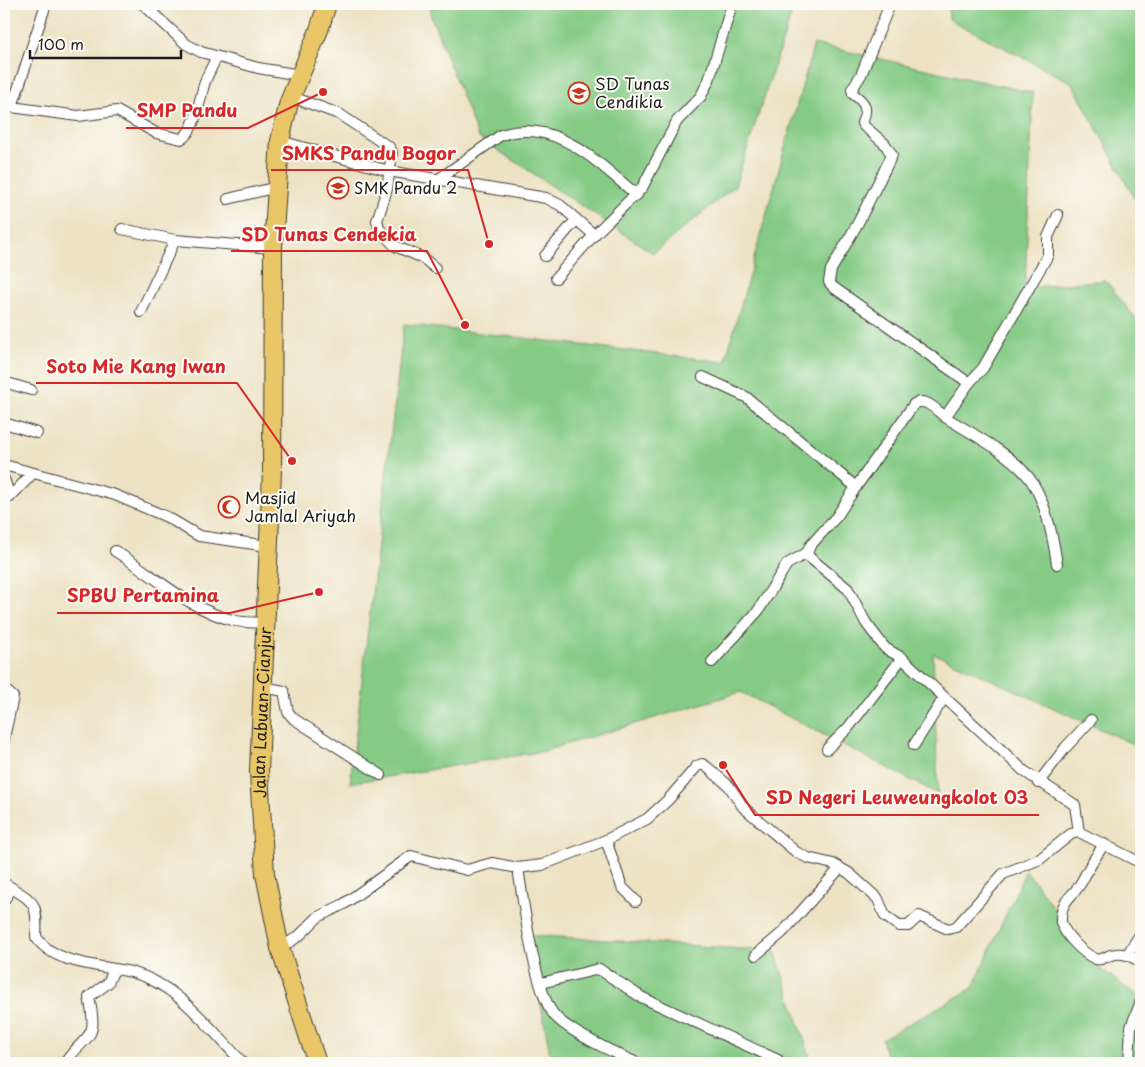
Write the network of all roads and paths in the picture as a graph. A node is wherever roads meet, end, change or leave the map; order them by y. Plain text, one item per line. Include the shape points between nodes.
1 (46, 4) edge
2 (144, 4) edge
3 (327, 4) edge
4 (732, 4) edge
5 (890, 4) edge
6 (216, 58) junction
7 (300, 75) junction
8 (292, 97) junction
9 (8, 107) edge
10 (280, 140) junction
11 (390, 171) junction
12 (436, 181) junction
13 (277, 187) junction
14 (637, 195) junction
15 (228, 199) dead end
16 (1058, 215) dead end
17 (576, 220) junction
18 (122, 229) dead end
19 (594, 235) junction
20 (175, 240) junction
21 (273, 248) junction
22 (545, 256) dead end
23 (435, 268) dead end
24 (556, 278) dead end
25 (141, 312) dead end
26 (704, 377) dead end
27 (4, 382) edge
28 (969, 383) junction
29 (31, 390) dead end
30 (945, 417) junction
31 (4, 423) edge
32 (37, 433) dead end
33 (4, 465) edge
34 (33, 473) junction
35 (4, 479) edge
36 (856, 487) junction
37 (268, 546) junction
38 (115, 551) dead end
39 (807, 553) junction
40 (1057, 564) dead end
41 (267, 623) junction
42 (902, 658) junction
43 (712, 662) dead end
44 (263, 687) junction
45 (4, 689) edge
46 (944, 698) junction
47 (1091, 720) dead end
48 (4, 738) edge
49 (914, 745) dead end
50 (827, 748) dead end
51 (381, 775) dead end
52 (1038, 783) junction
53 (1079, 832) junction
54 (606, 840) junction
55 (1104, 844) junction
56 (1141, 861) edge
57 (518, 868) junction
58 (840, 868) junction
59 (8, 886) edge
60 (4, 900) edge
61 (636, 901) dead end
62 (1141, 933) edge
63 (280, 948) junction
64 (1127, 954) junction
65 (756, 955) dead end
66 (1141, 962) edge
67 (114, 969) junction
68 (540, 982) junction
69 (1141, 1001) edge
70 (778, 1060) dead end
71 (65, 1063) edge
72 (243, 1063) edge
73 (317, 1063) edge
74 (637, 1063) edge
75 (1129, 1063) edge

1 - 9 street
2 - 6 street via 186,44
3 - 7 highway, Jalan Labuan-Cianjur
4 - 14 street via 709,80 701,96 677,121
5 - 28 street via 861,75 852,89 867,108 862,123 885,144 892,156 860,221 830,270 829,282
6 - 7 street
6 - 9 street via 196,115 181,139 156,132 117,111 78,116
7 - 8 highway, Jalan Labuan-Cianjur
8 - 10 highway, Jalan Labuan-Cianjur
8 - 11 street via 339,114 389,147 392,152
10 - 11 street
10 - 13 highway, Jalan Labuan-Cianjur
11 - 12 street
11 - 23 street via 377,220 380,230 395,246 423,258
12 - 14 street via 500,135 533,130 555,135 579,148
12 - 17 street via 546,198 560,205
13 - 15 street
13 - 21 highway, Jalan Labuan-Cianjur
14 - 19 street
16 - 28 street via 1050,231 1050,250 1045,262 983,368
17 - 19 street
17 - 22 street
18 - 20 street
19 - 24 street
20 - 21 street
20 - 25 street
21 - 37 highway, Jalan Labuan-Cianjur via 272,471
26 - 36 street via 746,397
27 - 29 street
28 - 30 street
30 - 36 street via 926,402 914,404
30 - 40 street via 1028,475 1046,517
31 - 32 street
33 - 34 street
34 - 35 street via 10,496
34 - 37 street via 115,495 167,517 199,536
36 - 39 street via 838,516
37 - 41 highway, Jalan Labuan-Cianjur
38 - 41 street via 171,591 197,604 236,621
39 - 42 street via 813,562 848,588 866,623 885,648
39 - 43 street via 787,564 758,611
41 - 44 highway, Jalan Labuan-Cianjur
42 - 46 street
42 - 50 street via 848,728
44 - 51 street via 284,691 288,712 294,719
44 - 63 highway, Jalan Labuan-Cianjur via 259,772 261,824 265,874
45 - 48 street via 13,696
46 - 49 street
46 - 52 street
47 - 52 street
52 - 53 street via 1075,805
53 - 55 street
53 - 58 street via 1040,859 1003,874 952,929 922,916 908,926 899,926 885,916 878,899 871,892
54 - 57 street via 542,865
54 - 58 street via 655,812 702,764 729,786 743,807 796,852
54 - 61 street via 622,887
55 - 56 street
55 - 64 street via 1090,862 1082,882 1065,900 1061,922 1083,950 1096,959
57 - 63 street via 492,863 467,870 411,856 344,904 318,917 299,936
57 - 68 street via 527,928
58 - 65 street via 782,933
59 - 60 street
59 - 67 street via 31,901 37,910 36,936 42,945 54,953
62 - 64 street
63 - 73 highway, Jalan Labuan-Cianjur
64 - 66 street
67 - 71 street via 108,983 88,997 94,1022 90,1036
67 - 72 street via 147,977 160,984 196,1013
68 - 70 street via 598,969 641,997
68 - 74 street via 546,1004 556,1018
69 - 75 street via 1131,1027

